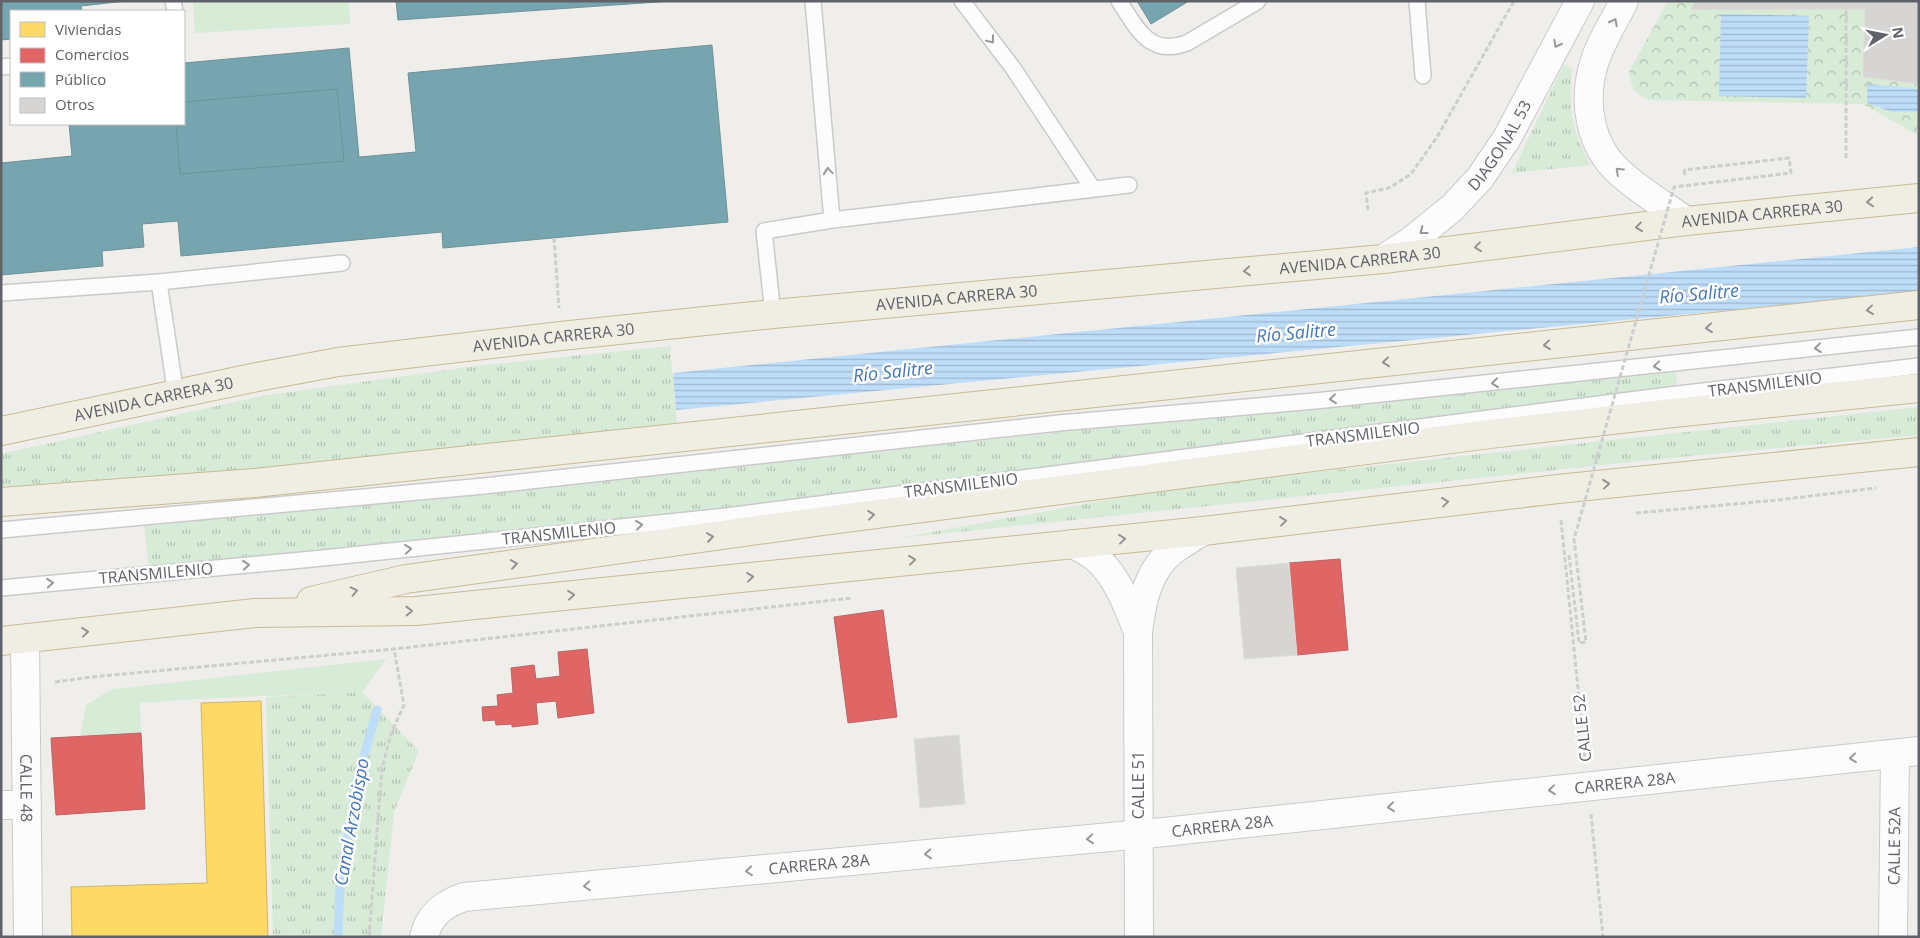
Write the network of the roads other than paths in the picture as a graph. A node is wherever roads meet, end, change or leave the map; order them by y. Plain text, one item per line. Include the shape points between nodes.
1 (813, 1) edge
2 (962, 1) edge
3 (1119, 1) edge
4 (1258, 1) edge
5 (1416, 1) edge
6 (1624, 1) edge
7 (1576, 4) edge
8 (1423, 76) dead end
9 (1130, 185) dead end
10 (1093, 188) junction
11 (1919, 198) edge
12 (832, 220) junction
13 (1686, 221) junction
14 (1383, 259) junction
15 (342, 263) dead end
16 (159, 282) junction
17 (1, 293) edge
18 (1919, 305) edge
19 (773, 314) junction
20 (1919, 337) edge
21 (1919, 366) edge
22 (1919, 388) edge
23 (176, 394) junction
24 (1, 431) edge
25 (1919, 452) edge
26 (1, 502) edge
27 (1, 530) edge
28 (1203, 531) junction
29 (1073, 544) junction
30 (1, 588) edge
31 (255, 613) junction
32 (1138, 632) junction
33 (13, 640) edge
34 (1907, 752) edge
35 (14, 805) edge
36 (1139, 834) junction
37 (28, 937) edge
38 (424, 937) edge
39 (1139, 937) edge
40 (1893, 937) edge

12 -> 1 lane
2 -> 10 lane via 1012,68
3 - 4 lane via 1149,41 1161,47 1174,47 1187,43
5 - 8 lane
13 -> 6 street via 1617,170 1599,146 1592,129 1589,92 1593,67
7 -> 14 street, DIAGONAL 53 via 1507,138 1480,178 1452,208
9 - 10 lane
10 - 12 lane
11 -> 13 highway, AVENIDA CARRERA 30
12 - 19 lane via 764,231
13 -> 14 highway, AVENIDA CARRERA 30
14 -> 19 highway, AVENIDA CARRERA 30
15 - 16 lane
16 - 17 lane
16 - 23 lane
18 -> 26 highway via 254,484
19 - 23 highway, AVENIDA CARRERA 30 via 338,362
20 -> 27 lane, TRANSMILENIO via 1315,401 1059,423 474,487
30 -> 21 lane, TRANSMILENIO via 726,516
31 -> 22 highway via 406,579 816,522 1490,434
23 - 24 highway, AVENIDA CARRERA 30
28 -> 25 highway via 1558,489
29 -> 28 highway
28 - 32 street, CALLE 51 via 1159,564 1146,591
31 -> 29 highway via 416,611
29 - 32 street, CALLE 51 via 1096,558 1108,571
33 -> 31 highway
32 - 36 street, CALLE 51
33 - 35 street, CALLE 48
34 -> 36 street, CARRERA 28A
34 - 40 street, CALLE 52A
35 - 37 street, CALLE 48
36 -> 38 street, CARRERA 28A via 464,897 439,909 430,920
36 - 39 street, CALLE 51

